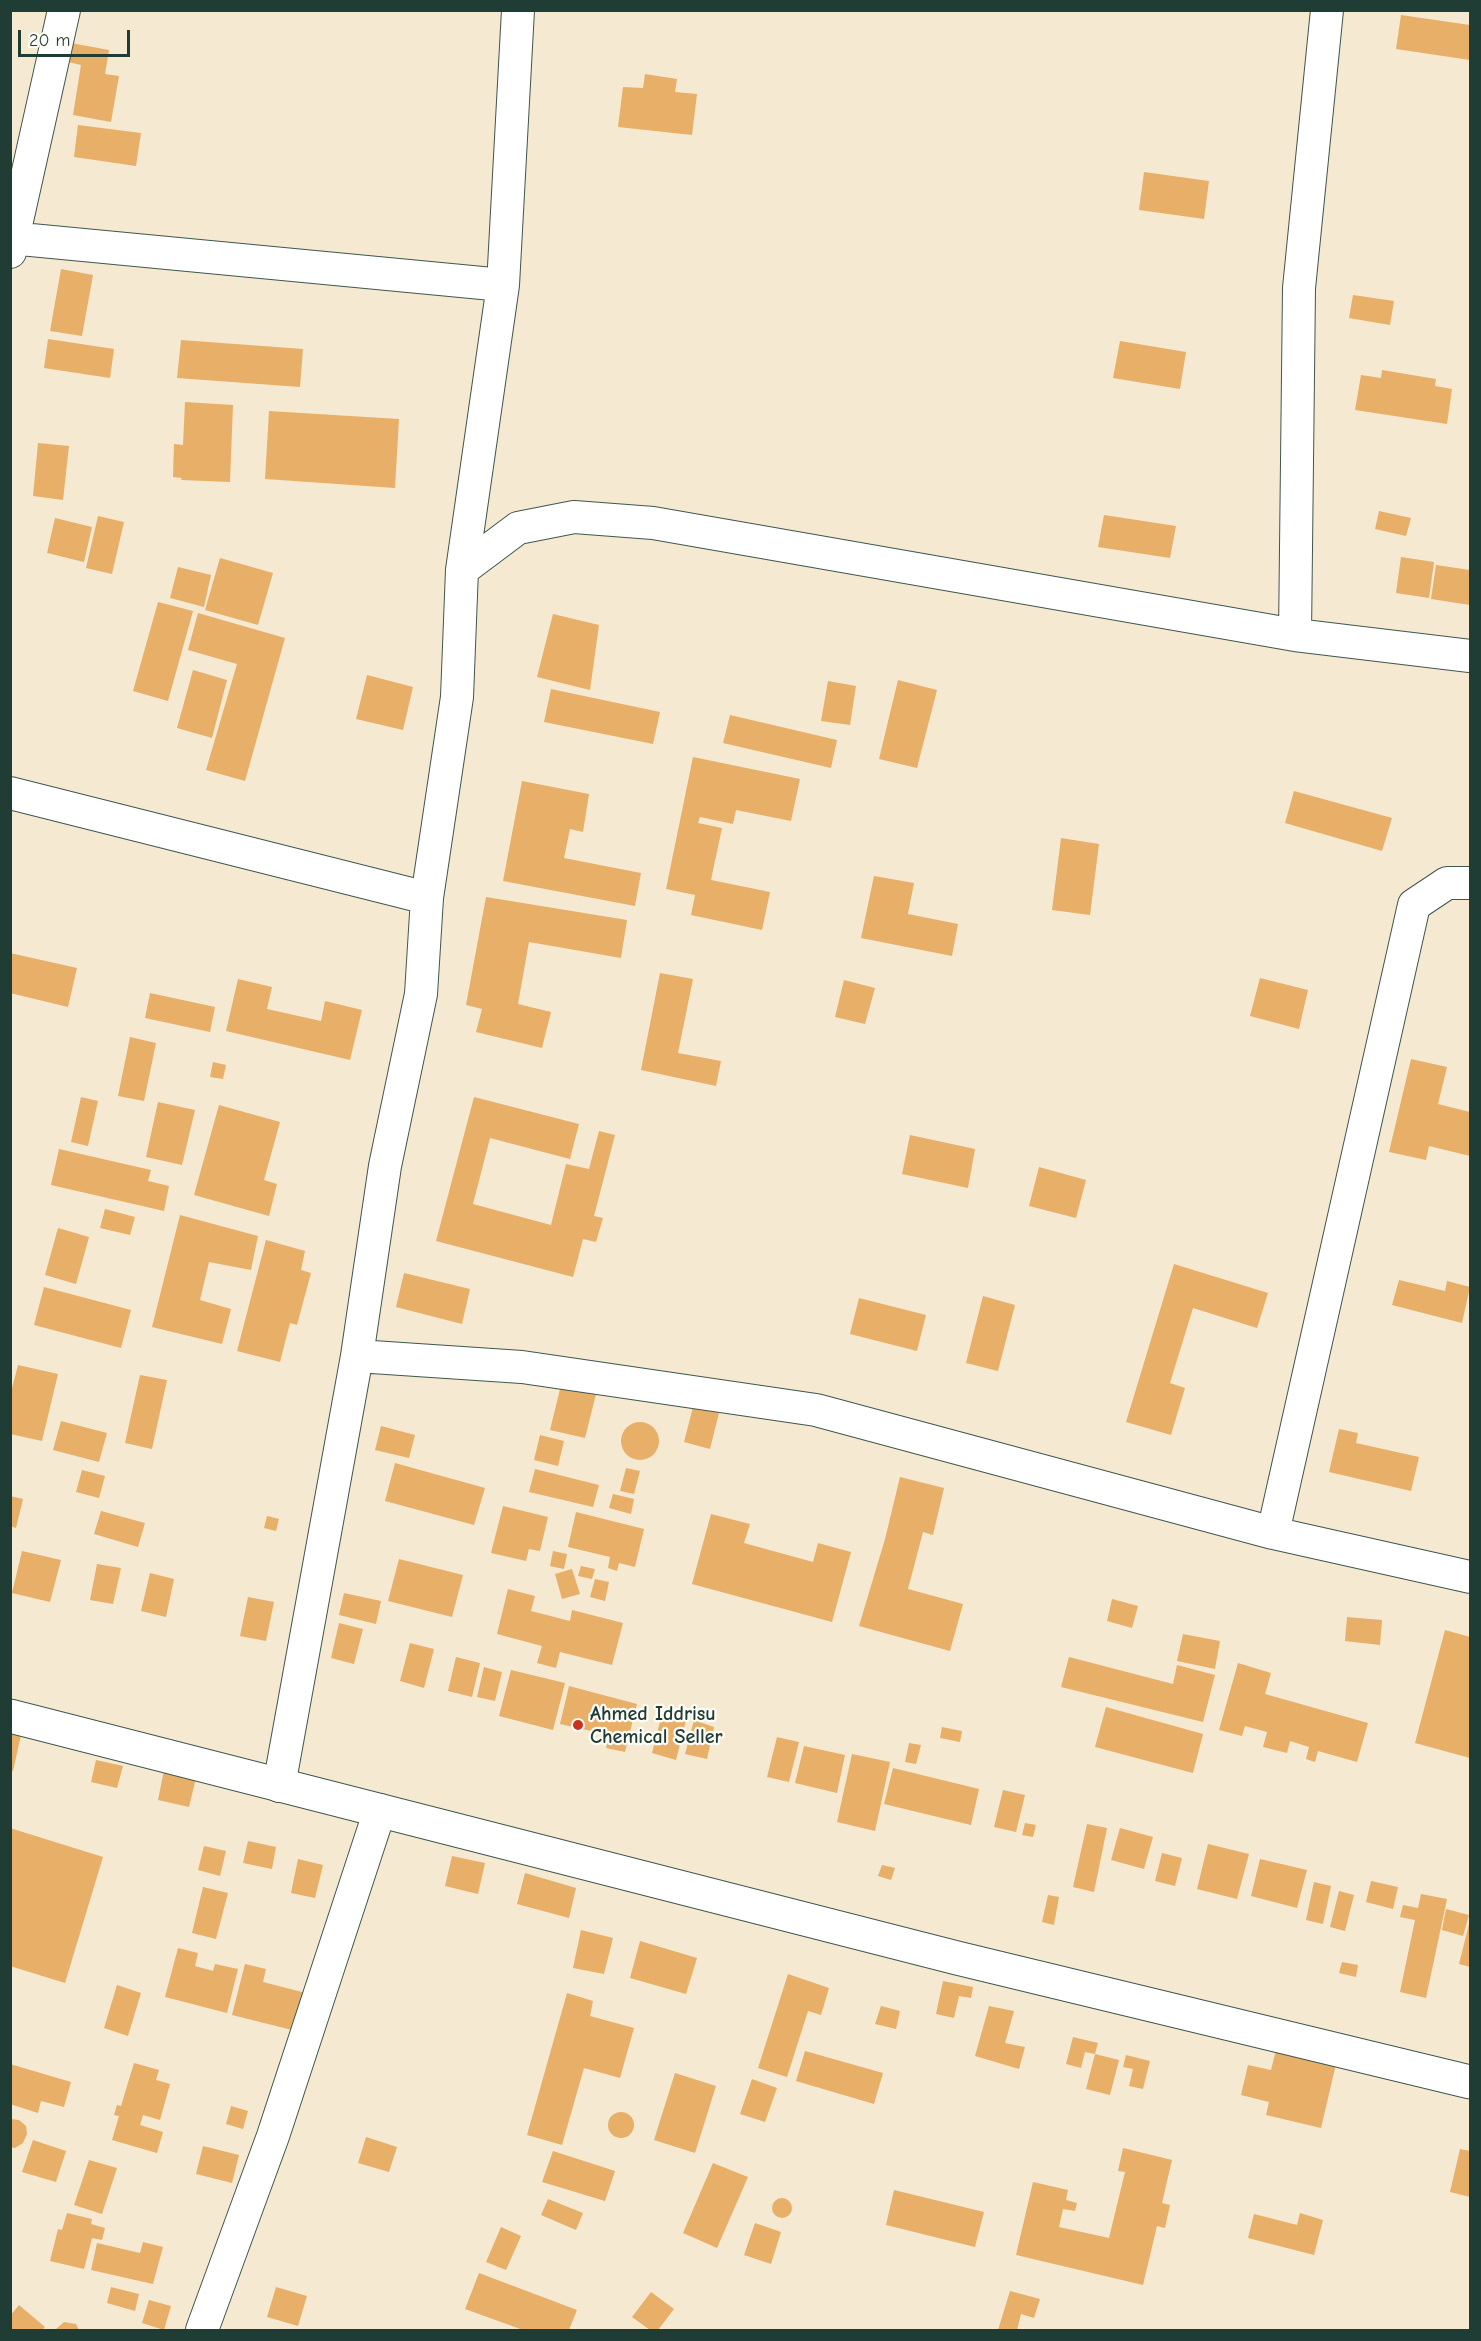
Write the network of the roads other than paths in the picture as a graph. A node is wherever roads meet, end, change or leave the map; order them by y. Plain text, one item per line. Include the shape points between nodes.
1 (64, 10) edge
2 (518, 10) edge
3 (1327, 10) edge
4 (12, 243) edge
5 (503, 285) junction
6 (462, 570) junction
7 (1295, 635) junction
8 (1470, 656) edge
9 (10, 793) edge
10 (1470, 883) edge
11 (427, 898) junction
12 (357, 1356) junction
13 (1273, 1533) junction
14 (1470, 1577) edge
15 (10, 1716) edge
16 (279, 1786) junction
17 (380, 1810) junction
18 (1470, 2082) edge
19 (202, 2331) edge

1 - 4 street
2 - 5 street
3 - 7 street via 1299,288
4 - 5 street
5 - 6 street
6 - 7 street via 518,528 574,517 653,523
6 - 11 street via 457,697
7 - 8 street
9 - 11 street
10 - 13 street via 1447,883 1414,905
11 - 12 street via 421,994 386,1166
12 - 13 street via 522,1367 816,1410
12 - 16 street
13 - 14 street
15 - 16 main road
16 - 17 main road
17 - 18 main road via 957,1958
17 - 19 street via 273,2136

